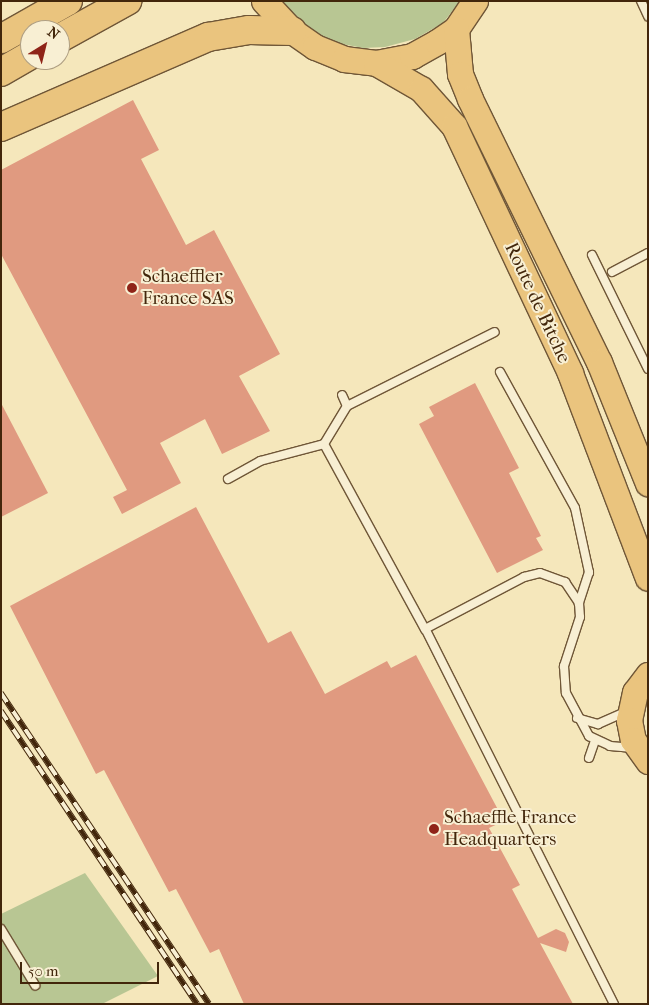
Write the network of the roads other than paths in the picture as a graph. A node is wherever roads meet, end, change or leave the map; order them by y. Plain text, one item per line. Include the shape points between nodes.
1 (68, 1) edge
2 (127, 1) edge
3 (264, 1) edge
4 (474, 1) edge
5 (640, 1) edge
6 (648, 16) edge
7 (456, 29) junction
8 (292, 31) junction
9 (70, 32) edge
10 (1, 38) edge
11 (20, 60) edge
12 (376, 63) junction
13 (1, 72) edge
14 (1, 127) edge
15 (648, 253) edge
16 (592, 255) dead end
17 (612, 272) dead end
18 (495, 332) dead end
19 (648, 369) edge
20 (500, 372) dead end
21 (342, 395) dead end
22 (347, 406) junction
23 (324, 444) junction
24 (228, 479) dead end
25 (648, 482) edge
26 (648, 578) edge
27 (578, 603) junction
28 (425, 629) junction
29 (648, 675) edge
30 (629, 710) junction
31 (577, 718) junction
32 (595, 741) junction
33 (643, 755) edge
34 (589, 758) dead end
35 (1, 929) edge
36 (35, 985) dead end
37 (614, 1004) edge

1 - 10 highway
2 - 9 highway
3 - 8 main road
4 - 7 main road
5 - 6 lane
7 - 12 main road via 412,56
7 - 25 main road, Route de Bitche via 460,74 470,99 599,362
8 - 12 main road via 316,47 344,59
8 - 14 highway via 249,30 208,37
11 - 13 highway
12 - 26 main road, Route de Bitche via 421,89 454,126 570,373
15 - 17 lane
16 - 19 lane
18 - 22 lane
20 - 27 lane via 575,508 589,572
21 - 22 lane
22 - 23 lane
23 - 24 lane via 260,461
23 - 28 lane
27 - 28 lane via 565,582 540,573 524,577
27 - 31 lane via 580,617 564,677
28 - 37 lane
29 - 30 main road via 635,692
30 - 31 lane via 598,724
30 - 33 main road via 630,730
31 - 32 lane
32 - 33 lane
32 - 34 lane
35 - 36 lane

